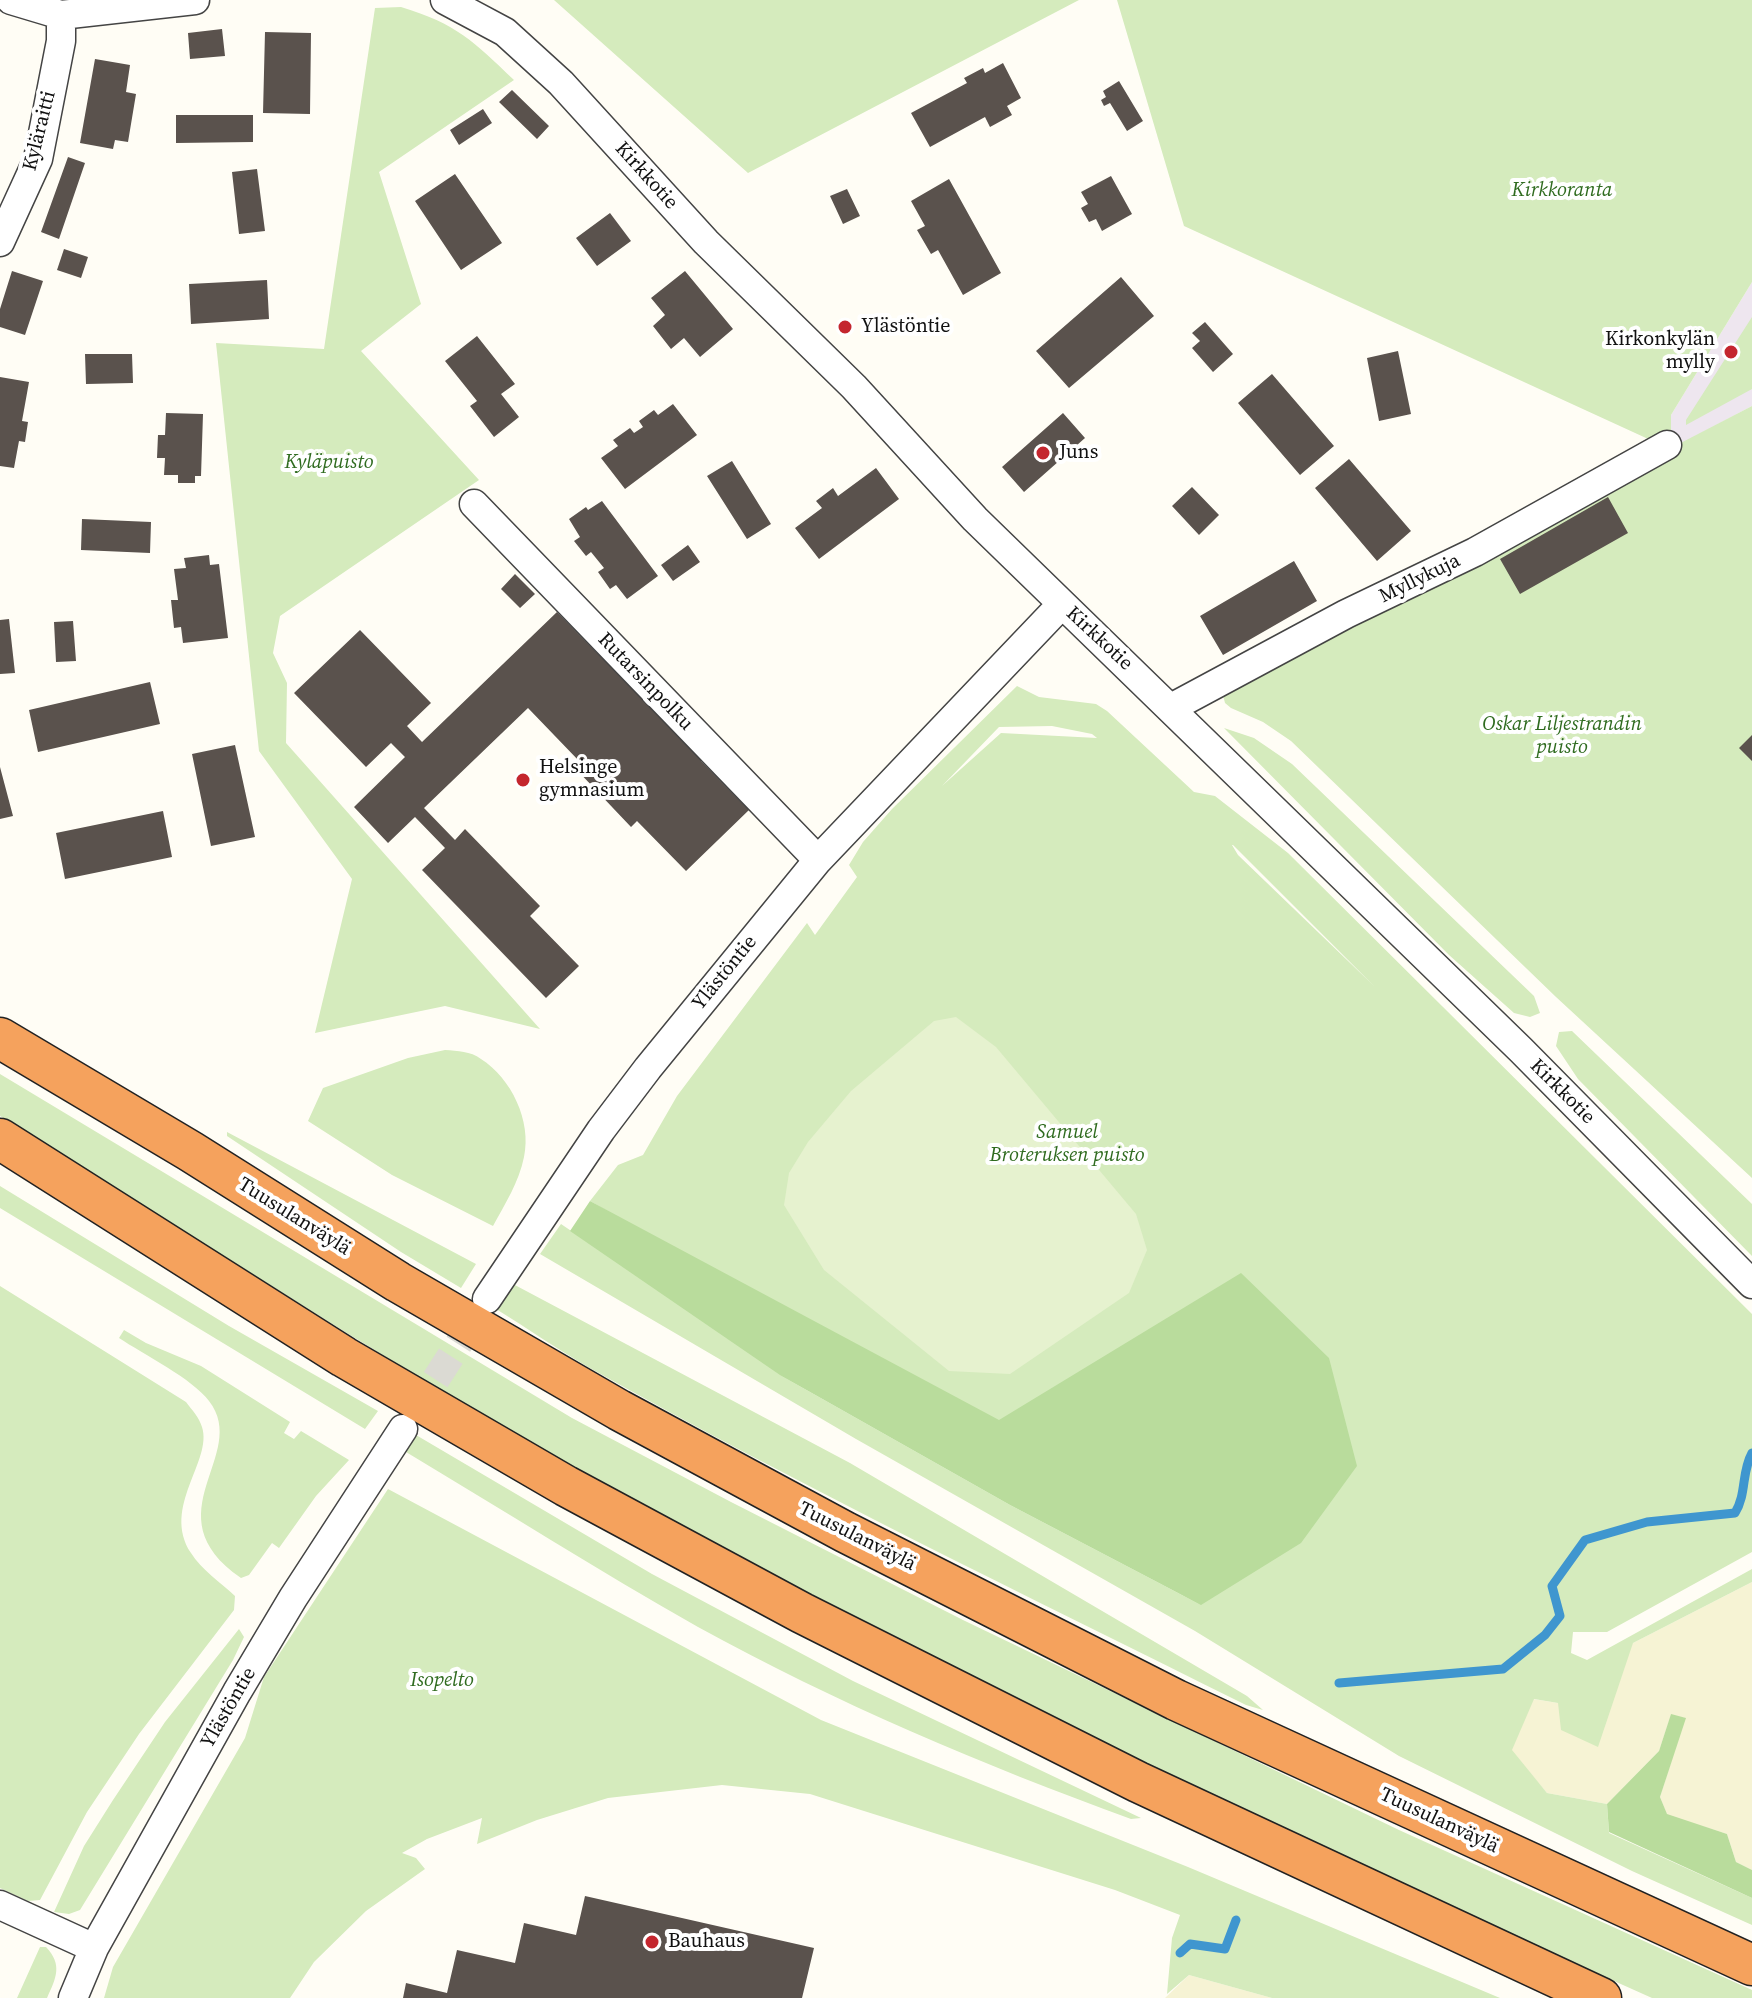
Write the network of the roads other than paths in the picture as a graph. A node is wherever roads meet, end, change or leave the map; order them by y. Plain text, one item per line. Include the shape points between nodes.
1 (11, 0) edge
2 (195, 0) edge
3 (445, 0) edge
4 (61, 15) junction
5 (0, 242) edge
6 (1667, 445) dead end
7 (474, 504) dead end
8 (1062, 604) junction
9 (1171, 708) junction
10 (818, 860) junction
11 (0, 1038) edge
12 (0, 1139) edge
13 (1752, 1284) edge
14 (487, 1299) tunnel mouth
15 (403, 1429) tunnel mouth
16 (0, 1905) edge
17 (94, 1948) junction
18 (1752, 1965) edge
19 (73, 1998) edge
20 (1601, 1998) edge

1 - 4 street
2 - 4 street
3 - 8 street, Kirkkotie via 505,32 561,83 706,242
4 - 5 street, Kyläraitti via 61,41 38,159
6 - 9 street, Myllykuja via 1475,552
7 - 10 street, Rutarsinpolku
8 - 9 street, Kirkkotie
8 - 10 street, Ylästöntie
9 - 13 street, Kirkkotie
10 - 14 street, Ylästöntie via 601,1130
11 - 18 highway, Tuusulanväylä via 398,1282 845,1532 1176,1700
12 - 20 highway via 344,1357 760,1591 1138,1782
15 - 17 street, Ylästöntie via 237,1692
16 - 17 street
17 - 19 street, Ylästöntie

